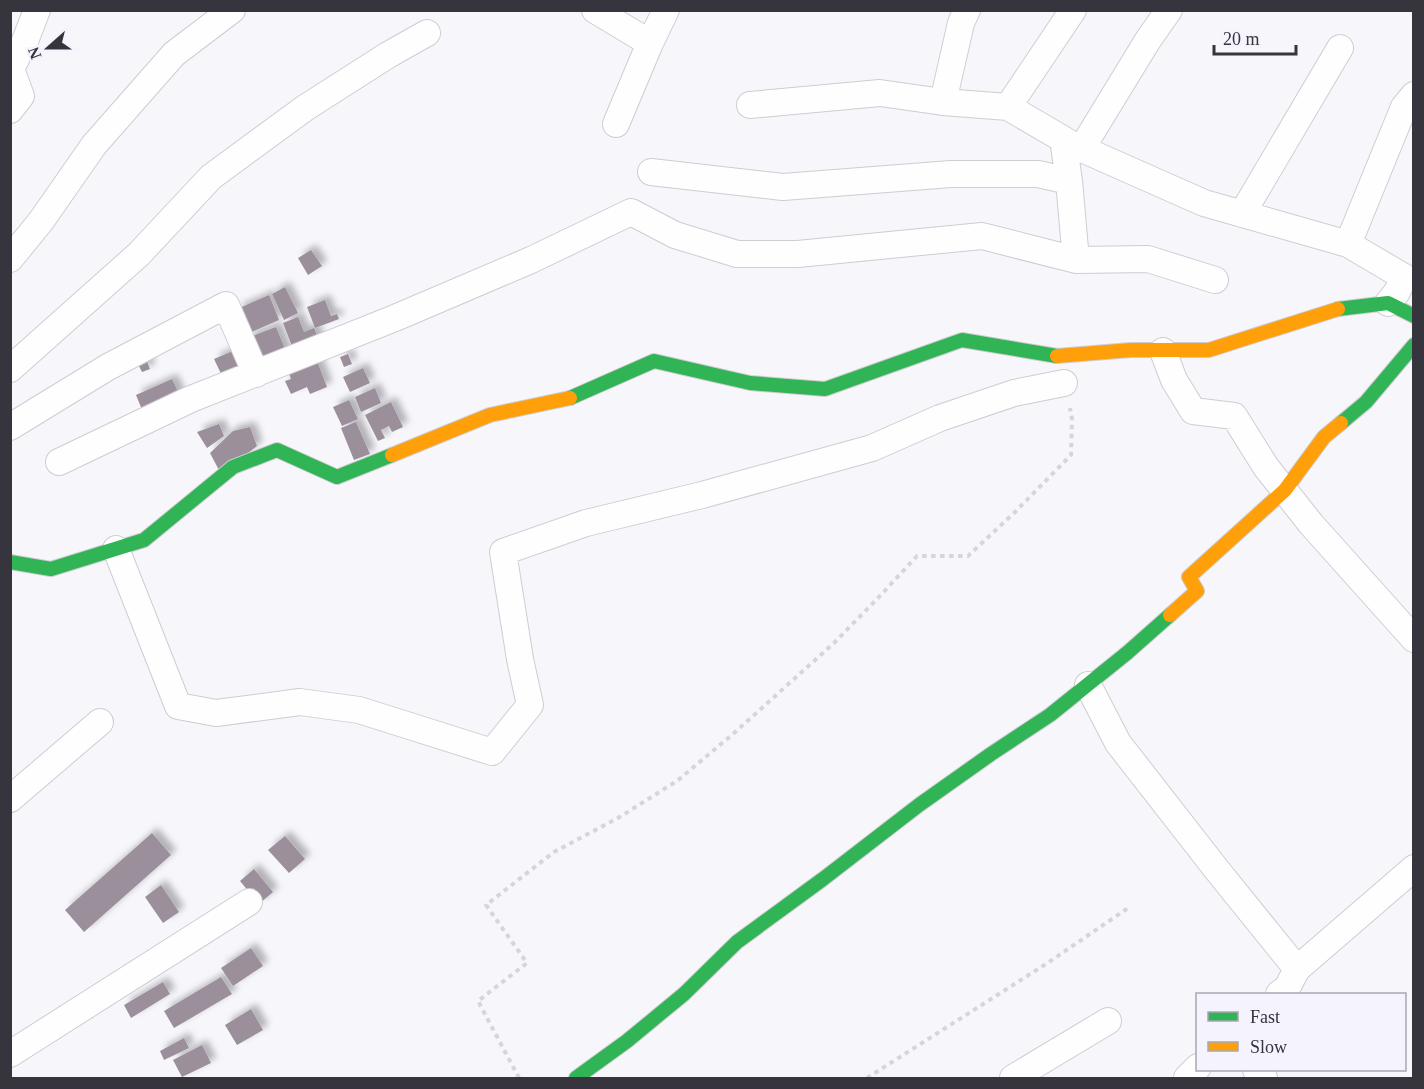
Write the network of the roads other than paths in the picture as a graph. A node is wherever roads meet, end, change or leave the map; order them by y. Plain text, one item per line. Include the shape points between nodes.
1 (37, 10) edge
2 (231, 10) edge
3 (595, 10) edge
4 (666, 10) edge
5 (967, 10) edge
6 (1073, 10) edge
7 (1169, 10) edge
8 (427, 33) dead end
9 (650, 44) junction
10 (1340, 48) dead end
11 (11, 69) edge
12 (1413, 95) edge
13 (943, 102) junction
14 (750, 105) dead end
15 (1008, 107) junction
16 (10, 110) edge
17 (616, 124) dead end
18 (1072, 143) junction
19 (651, 172) dead end
20 (1070, 181) junction
21 (1242, 214) junction
22 (1348, 244) junction
23 (10, 259) edge
24 (1076, 260) junction
25 (1215, 280) dead end
26 (1388, 303) junction
27 (1413, 316) edge
28 (1413, 345) edge
29 (1163, 351) junction
30 (10, 369) edge
31 (256, 374) junction
32 (1064, 384) road end
33 (10, 427) edge
34 (59, 462) dead end
35 (1285, 490) junction
36 (116, 549) junction
37 (10, 562) edge
38 (1413, 639) edge
39 (1088, 685) junction
40 (100, 722) dead end
41 (10, 799) edge
42 (1413, 868) edge
43 (249, 902) dead end
44 (1297, 969) junction
45 (1280, 993) edge
46 (1108, 1021) dead end
47 (10, 1054) edge
48 (576, 1078) edge
49 (1012, 1078) edge

1 - 11 street
2 - 23 street via 174,54 94,145
3 - 9 street
4 - 9 street
5 - 13 street
6 - 15 street
7 - 18 street
8 - 30 street via 305,108 211,177 139,254
9 - 17 street
10 - 21 street
11 - 16 street via 21,96
12 - 22 street via 1404,107
13 - 14 street via 880,93
13 - 15 street
15 - 18 street
18 - 20 street
18 - 21 street via 1204,203
19 - 20 street via 783,187 951,174 1038,174
20 - 24 street
21 - 22 street
22 - 26 street via 1404,277
24 - 25 street via 1148,259
24 - 31 street via 982,236 798,254 737,254 675,235 631,212 531,260
26 - 27 street
26 - 29 street via 1337,309 1209,350
28 - 35 street via 1366,402 1324,437
29 - 35 street via 1174,380 1193,411 1234,416
29 - 36 street via 1057,356 962,340 825,389 750,383 654,361 568,399 490,415 337,477 277,450 233,467 144,540
31 - 33 street via 226,304 108,367
31 - 34 street via 191,399
32 - 36 street via 1014,393 940,418 872,448 586,523 503,552 530,705 492,752 359,710 300,702 216,713 178,706
35 - 38 street
35 - 39 street via 1189,577 1197,591
36 - 37 street via 51,569
39 - 44 street via 1118,743
39 - 48 street via 736,942 684,994
40 - 41 street
42 - 44 street
43 - 47 street
44 - 45 street
46 - 49 street

